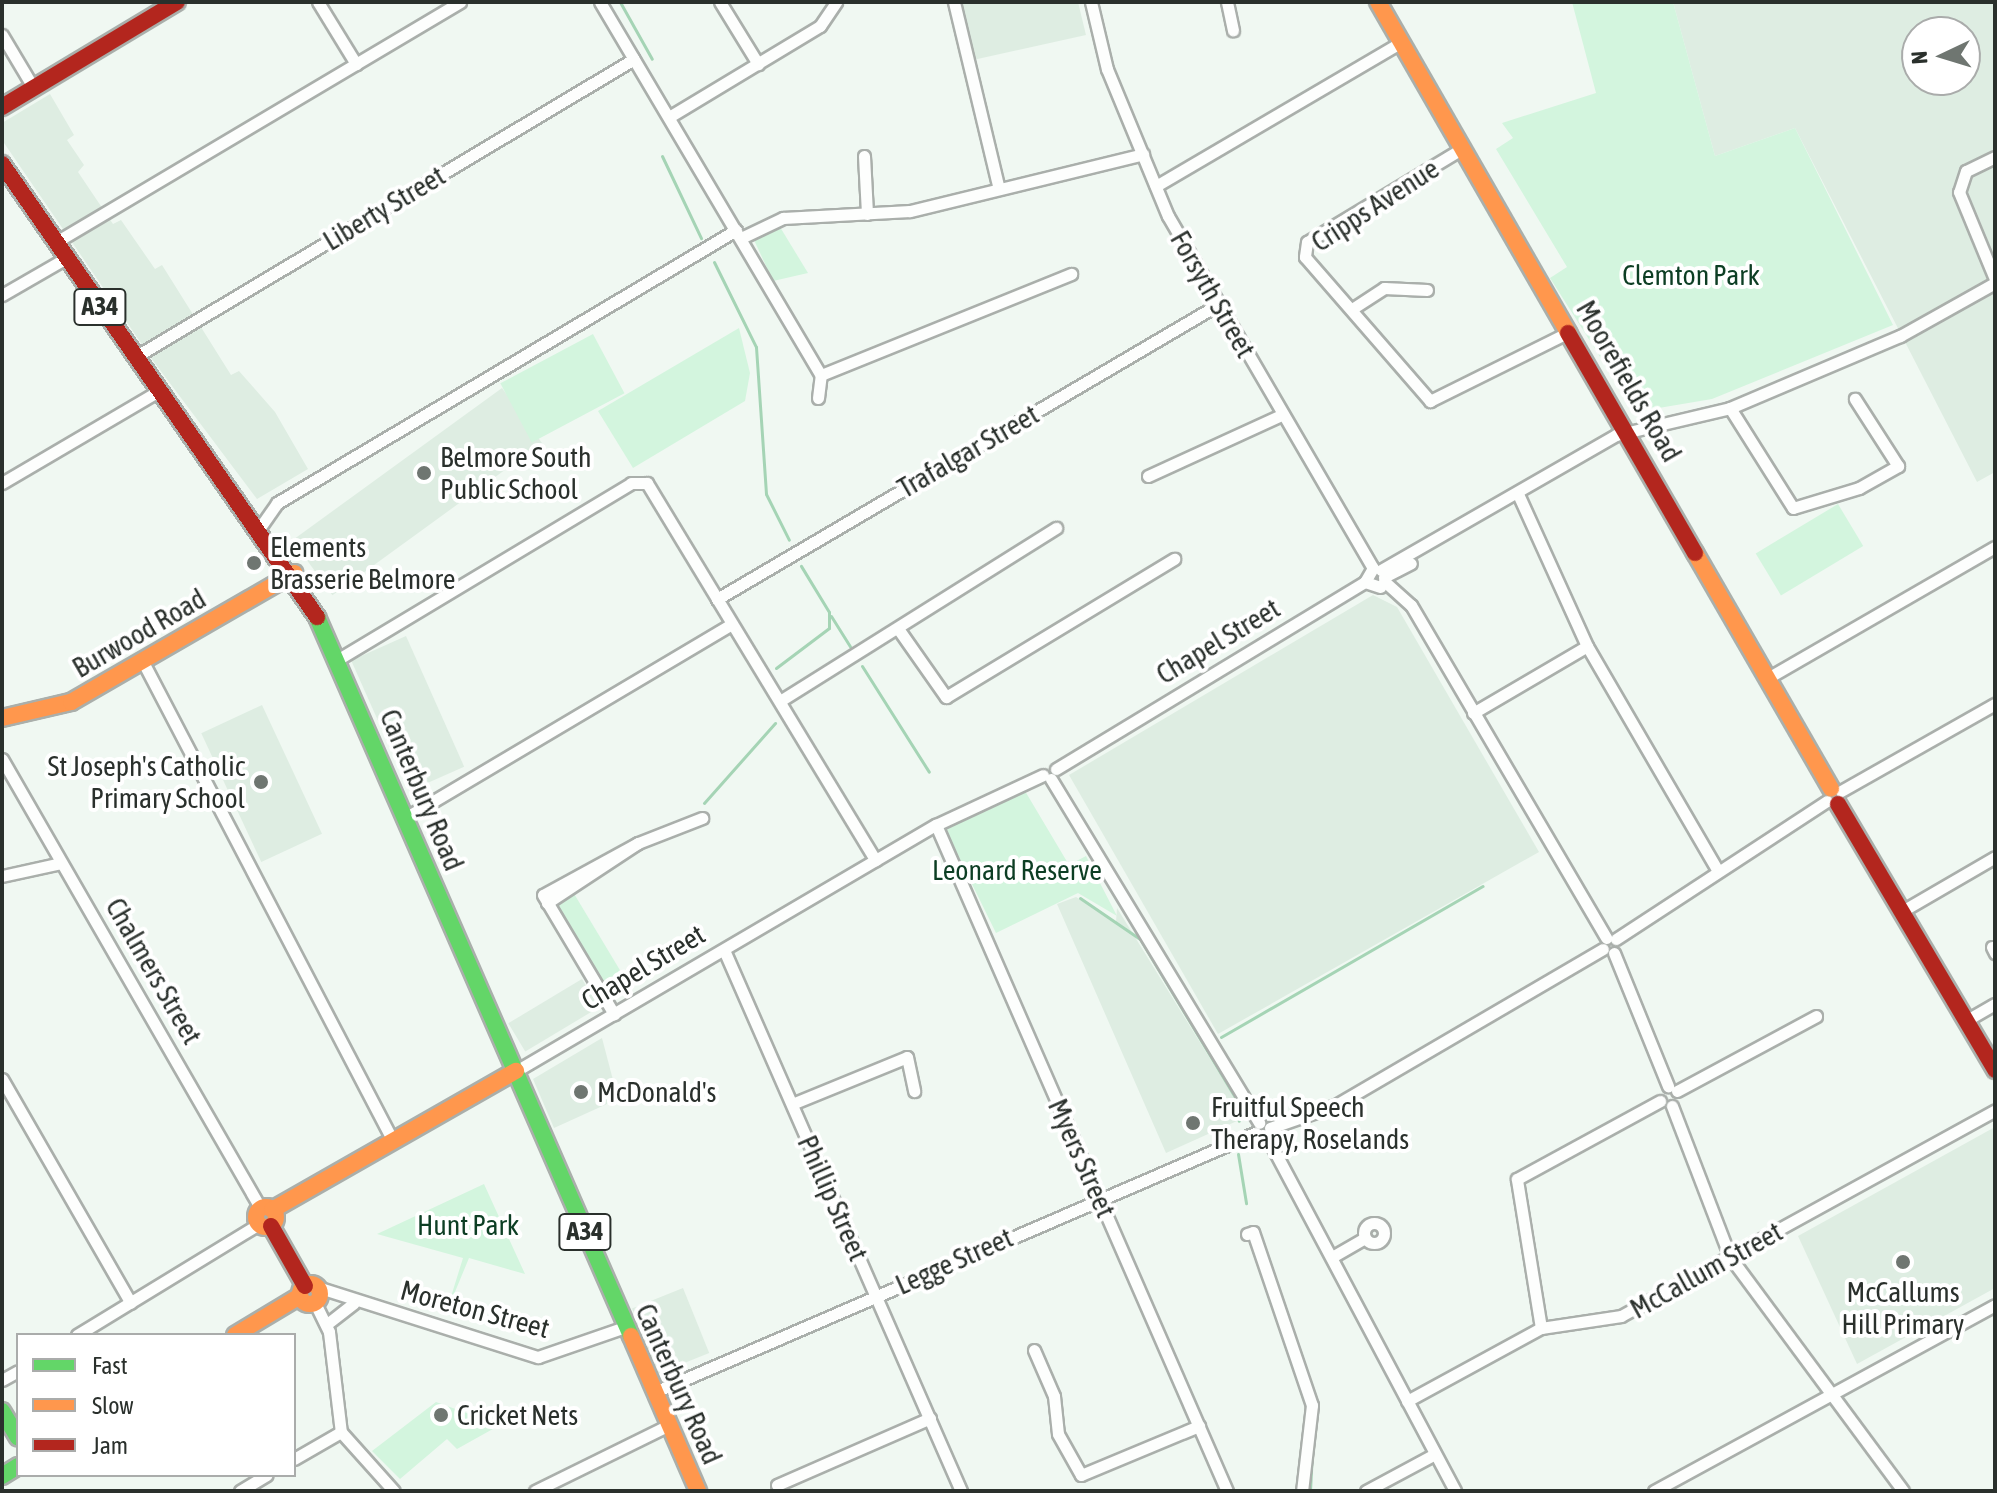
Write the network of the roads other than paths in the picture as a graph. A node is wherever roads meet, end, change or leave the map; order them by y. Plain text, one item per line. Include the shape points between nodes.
1 (177, 2) edge
2 (318, 2) edge
3 (460, 2) edge
4 (600, 2) edge
5 (720, 2) edge
6 (836, 2) edge
7 (954, 2) edge
8 (1091, 2) edge
9 (1227, 2) edge
10 (1378, 2) edge
11 (1233, 30) dead end
12 (2, 35) edge
13 (1401, 42) junction
14 (634, 59) junction
15 (356, 64) junction
16 (758, 64) junction
17 (33, 87) junction
18 (2, 107) edge
19 (669, 117) junction
20 (1463, 148) junction
21 (1143, 154) junction
22 (864, 156) dead end
23 (1995, 157) edge
24 (2, 164) edge
25 (1156, 186) junction
26 (999, 189) junction
27 (867, 214) junction
28 (739, 234) junction
29 (56, 242) junction
30 (66, 258) junction
31 (1071, 274) dead end
32 (1995, 281) edge
33 (1427, 290) dead end
34 (2, 295) edge
35 (1219, 304) junction
36 (1355, 307) junction
37 (1569, 332) junction
38 (134, 357) junction
39 (821, 375) junction
40 (159, 391) junction
41 (818, 398) dead end
42 (1855, 399) dead end
43 (1730, 408) junction
44 (1281, 415) junction
45 (1627, 432) junction
46 (1148, 476) dead end
47 (2, 483) edge
48 (1518, 494) junction
49 (277, 503) junction
50 (249, 509) junction
51 (261, 526) junction
52 (1056, 528) dead end
53 (1995, 547) edge
54 (1426, 549) junction
55 (1174, 559) dead end
56 (1407, 566) junction
57 (294, 573) junction
58 (1380, 577) junction
59 (1402, 595) junction
60 (717, 599) junction
61 (1414, 615) junction
62 (732, 624) junction
63 (899, 630) junction
64 (1587, 646) junction
65 (337, 660) junction
66 (143, 662) junction
67 (1766, 679) junction
68 (780, 701) junction
69 (1995, 704) edge
70 (1473, 713) junction
71 (2, 718) edge
72 (2, 759) edge
73 (1050, 774) junction
74 (1834, 796) junction
75 (405, 818) junction
76 (702, 818) dead end
77 (936, 825) junction
78 (1995, 857) edge
79 (875, 860) junction
80 (61, 863) junction
81 (1718, 871) junction
82 (2, 876) edge
83 (1904, 910) junction
84 (1610, 945) junction
85 (724, 950) junction
86 (1995, 1004) edge
87 (614, 1014) junction
88 (1816, 1016) dead end
89 (1967, 1020) junction
90 (1995, 1070) edge
91 (516, 1071) junction
92 (2, 1079) edge
93 (1673, 1088) junction
94 (914, 1091) dead end
95 (1660, 1101) junction
96 (792, 1104) junction
97 (1672, 1106) junction
98 (1995, 1110) edge
99 (1263, 1130) junction
100 (393, 1141) junction
101 (1099, 1198) junction
102 (266, 1217) junction
103 (1247, 1234) dead end
104 (1365, 1238) dead end
105 (1332, 1257) junction
106 (1730, 1257) junction
107 (311, 1295) junction
108 (876, 1295) junction
109 (131, 1303) junction
110 (354, 1303) junction
111 (1995, 1305) edge
112 (327, 1324) junction
113 (625, 1327) junction
114 (1541, 1328) junction
115 (80, 1333) edge
116 (239, 1333) edge
117 (1034, 1350) dead end
118 (655, 1392) junction
119 (1831, 1394) junction
120 (1407, 1401) junction
121 (2, 1411) edge
122 (930, 1418) junction
123 (669, 1425) junction
124 (1199, 1426) junction
125 (341, 1432) junction
126 (16, 1435) edge
127 (1435, 1454) junction
128 (296, 1458) edge
129 (1079, 1474) junction
130 (264, 1477) edge
131 (777, 1485) dead end
132 (1078, 1490) edge
133 (240, 1491) edge
134 (394, 1491) edge
135 (535, 1491) edge
136 (698, 1491) edge
137 (961, 1491) edge
138 (1227, 1491) edge
139 (1302, 1491) edge
140 (1366, 1491) edge
141 (1455, 1491) edge
142 (1654, 1491) edge
143 (1903, 1491) edge

1 - 17 main road
2 - 15 street
3 - 15 street
4 - 14 street
5 - 16 street
6 - 16 street via 820,26
7 - 26 street
8 - 21 street, Forsyth Street via 1107,69
9 - 11 street
10 - 13 main road, Moorefields Road
12 - 17 street
13 - 20 main road, Moorefields Road
13 - 25 street
14 - 19 street
14 - 38 street, Liberty Street
15 - 29 street
16 - 19 street
17 - 18 main road
19 - 28 street
20 - 36 street, Cripps Avenue via 1305,244 1310,265
20 - 37 main road, Moorefields Road
21 - 25 street, Forsyth Street
21 - 26 street
22 - 27 street
23 - 32 street via 1966,171 1959,192
24 - 29 main road, Canterbury Road / A34
25 - 35 street, Forsyth Street
26 - 27 street
27 - 28 street via 783,218
28 - 39 street
28 - 49 street
29 - 30 main road, Canterbury Road / A34
30 - 34 street
30 - 38 main road, Canterbury Road / A34
31 - 39 street
32 - 43 street via 1900,336
33 - 36 street via 1384,288
35 - 44 street, Forsyth Street
35 - 60 street, Trafalgar Street
36 - 37 street, Cripps Avenue via 1430,401
37 - 45 main road, Moorefields Road
38 - 40 main road, Canterbury Road / A34
39 - 41 street
40 - 47 street
40 - 50 main road, Canterbury Road / A34
42 - 43 street via 1898,466 1859,488 1793,508
43 - 45 street
44 - 46 street
44 - 58 street, Forsyth Street
45 - 48 street
45 - 67 main road, Moorefields Road
48 - 54 street
48 - 64 street
49 - 50 street
49 - 51 street
50 - 51 main road, Canterbury Road / A34
51 - 57 main road, Canterbury Road / A34
52 - 63 street via 960,584
53 - 67 street
54 - 56 street
54 - 58 street
55 - 63 street via 946,697
56 - 58 street
56 - 59 street via 1395,580
57 - 65 main road, Canterbury Road / A34
57 - 66 main road, Burwood Road
58 - 59 street
58 - 61 street
58 - 73 street, Chapel Street
59 - 61 street
60 - 62 street
60 - 65 street via 642,481
61 - 70 street
62 - 68 street
62 - 75 street
63 - 68 street
64 - 70 street
64 - 81 street
65 - 75 main road, Canterbury Road / A34
66 - 71 main road, Burwood Road via 71,702
66 - 100 street
67 - 74 main road, Moorefields Road
68 - 79 street
69 - 74 street, Legge Street
70 - 84 street
72 - 80 street, Chalmers Street
73 - 77 street, Chapel Street
73 - 99 street
74 - 81 street, Legge Street
74 - 83 main road, Moorefields Road
75 - 91 main road, Canterbury Road / A34
76 - 87 street via 638,843 545,899
77 - 79 street, Chapel Street
77 - 101 street, Myers Street
78 - 83 street
79 - 85 street, Chapel Street
80 - 82 street
80 - 102 street, Chalmers Street
81 - 84 street, Legge Street
83 - 89 main road, Moorefields Road
84 - 93 street
84 - 99 street, Legge Street via 1336,1105
85 - 87 street, Chapel Street
85 - 96 street, Phillip Street
86 - 89 street
87 - 91 street, Chapel Street
88 - 93 street
89 - 90 main road, Moorefields Road
91 - 100 main road, Chapel Street
91 - 113 main road, Canterbury Road / A34
92 - 109 street
93 - 95 street
93 - 97 street
94 - 96 street via 907,1057
95 - 97 street
95 - 114 street via 1517,1179
96 - 108 street, Phillip Street
97 - 106 street
98 - 106 street, McCallum Street
99 - 101 street, Legge Street
99 - 105 street
100 - 102 main road, Chapel Street
101 - 108 street, Legge Street
101 - 124 street, Myers Street
102 - 107 main road, Chalmers Street
102 - 109 street
103 - 139 street via 1253,1232 1312,1405
104 - 105 street
105 - 120 street
106 - 114 street, McCallum Street via 1616,1318
106 - 119 street
107 - 110 street, Moreton Street
107 - 112 street, Chalmers Street
107 - 116 main road
108 - 118 street, Legge Street
108 - 122 street, Phillip Street
109 - 115 street
110 - 112 street
110 - 113 street, Moreton Street via 547,1358
111 - 119 street
112 - 125 street, Chalmers Street
113 - 118 main road, Canterbury Road / A34
114 - 120 street, McCallum Street
117 - 129 street via 1054,1396 1058,1434
118 - 123 main road, Canterbury Road / A34
119 - 142 street
119 - 143 street
120 - 127 street
121 - 126 main road
122 - 131 street
122 - 137 street, Phillip Street
123 - 135 street
123 - 136 main road, Canterbury Road / A34
124 - 129 street
124 - 138 street, Myers Street
125 - 128 street
125 - 134 street
127 - 140 street
127 - 141 street
129 - 132 street
130 - 133 street

